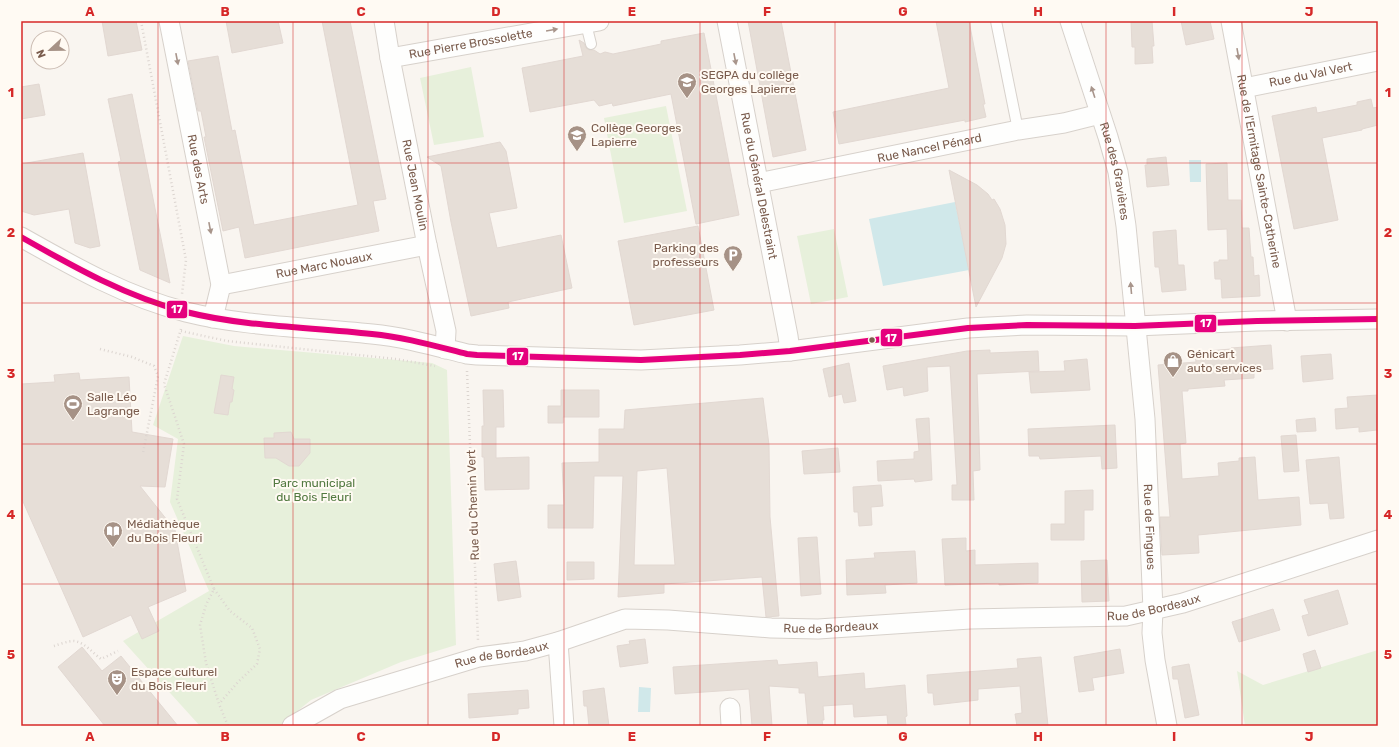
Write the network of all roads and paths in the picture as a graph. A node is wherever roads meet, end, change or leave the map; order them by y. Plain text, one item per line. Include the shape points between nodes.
1 (141, 21) edge
2 (169, 21) edge
3 (384, 21) edge
4 (727, 21) edge
5 (996, 21) edge
6 (1070, 21) edge
7 (1232, 21) edge
8 (592, 22) edge
9 (591, 44) dead end
10 (390, 58) junction
11 (1378, 61) edge
12 (1244, 88) junction
13 (1100, 114) junction
14 (1018, 130) junction
15 (758, 183) junction
16 (21, 237) edge
17 (427, 245) junction
18 (222, 285) junction
19 (183, 304) junction
20 (213, 318) junction
21 (1378, 319) edge
22 (1287, 321) junction
23 (1135, 326) junction
24 (100, 349) dead end
25 (445, 349) junction
26 (790, 351) junction
27 (467, 354) junction
28 (143, 453) dead end
29 (1378, 540) edge
30 (214, 589) junction
31 (1153, 610) junction
32 (558, 642) junction
33 (54, 646) dead end
34 (118, 651) dead end
35 (479, 657) junction
36 (219, 704) junction
37 (228, 726) edge
38 (292, 726) edge
39 (564, 726) edge
40 (1167, 726) edge

1 - 19 path via 186,260
2 -> 18 street, Rue des Arts
3 - 10 street, Rue Jean Moulin
4 -> 15 street, Rue du Général Delestraint
5 - 14 lane
13 -> 6 street, Rue des Gravières
7 -> 12 street, Rue de l'Ermitage Sainte-Catherine
8 - 9 lane
10 -> 8 street, Rue Pierre Brossolette
10 - 17 street, Rue Jean Moulin
11 - 12 street, Rue du Val Vert
12 - 22 street, Rue de l'Ermitage Sainte-Catherine
13 - 14 street, Rue Nancel Pénard
23 -> 13 street, Rue des Gravières via 1126,226 1118,172
14 - 15 street, Rue Nancel Pénard
15 - 26 street, Rue du Général Delestraint
16 - 19 street via 101,281 135,295
17 - 18 street, Rue Marc Nouaux
17 - 25 street, Rue Jean Moulin via 446,331
18 - 20 street, Rue des Arts
19 - 20 street
19 - 30 path via 164,384 184,444 177,499
20 - 25 street via 374,334
21 - 22 street
22 - 23 street
23 - 26 street via 1027,325 968,328
23 - 31 street, Rue de Fingues via 1145,419
24 - 28 path via 154,366 158,376
25 - 27 street
26 - 27 street via 641,360
27 - 35 path, Rue du Chemin Vert
29 - 31 street, Rue de Bordeaux via 1183,603
30 - 36 path via 200,625 206,663
30 - 36 path via 230,612 252,628 260,649 257,664
31 - 32 street, Rue de Bordeaux via 1126,616 970,619 818,629 625,619
31 - 40 street, Rue de Fingues via 1155,660
32 - 35 street, Rue de Bordeaux via 525,651
32 - 39 street
33 - 34 path via 73,641 83,644 101,659
35 - 38 street, Rue de Bordeaux via 340,699
36 - 37 path

